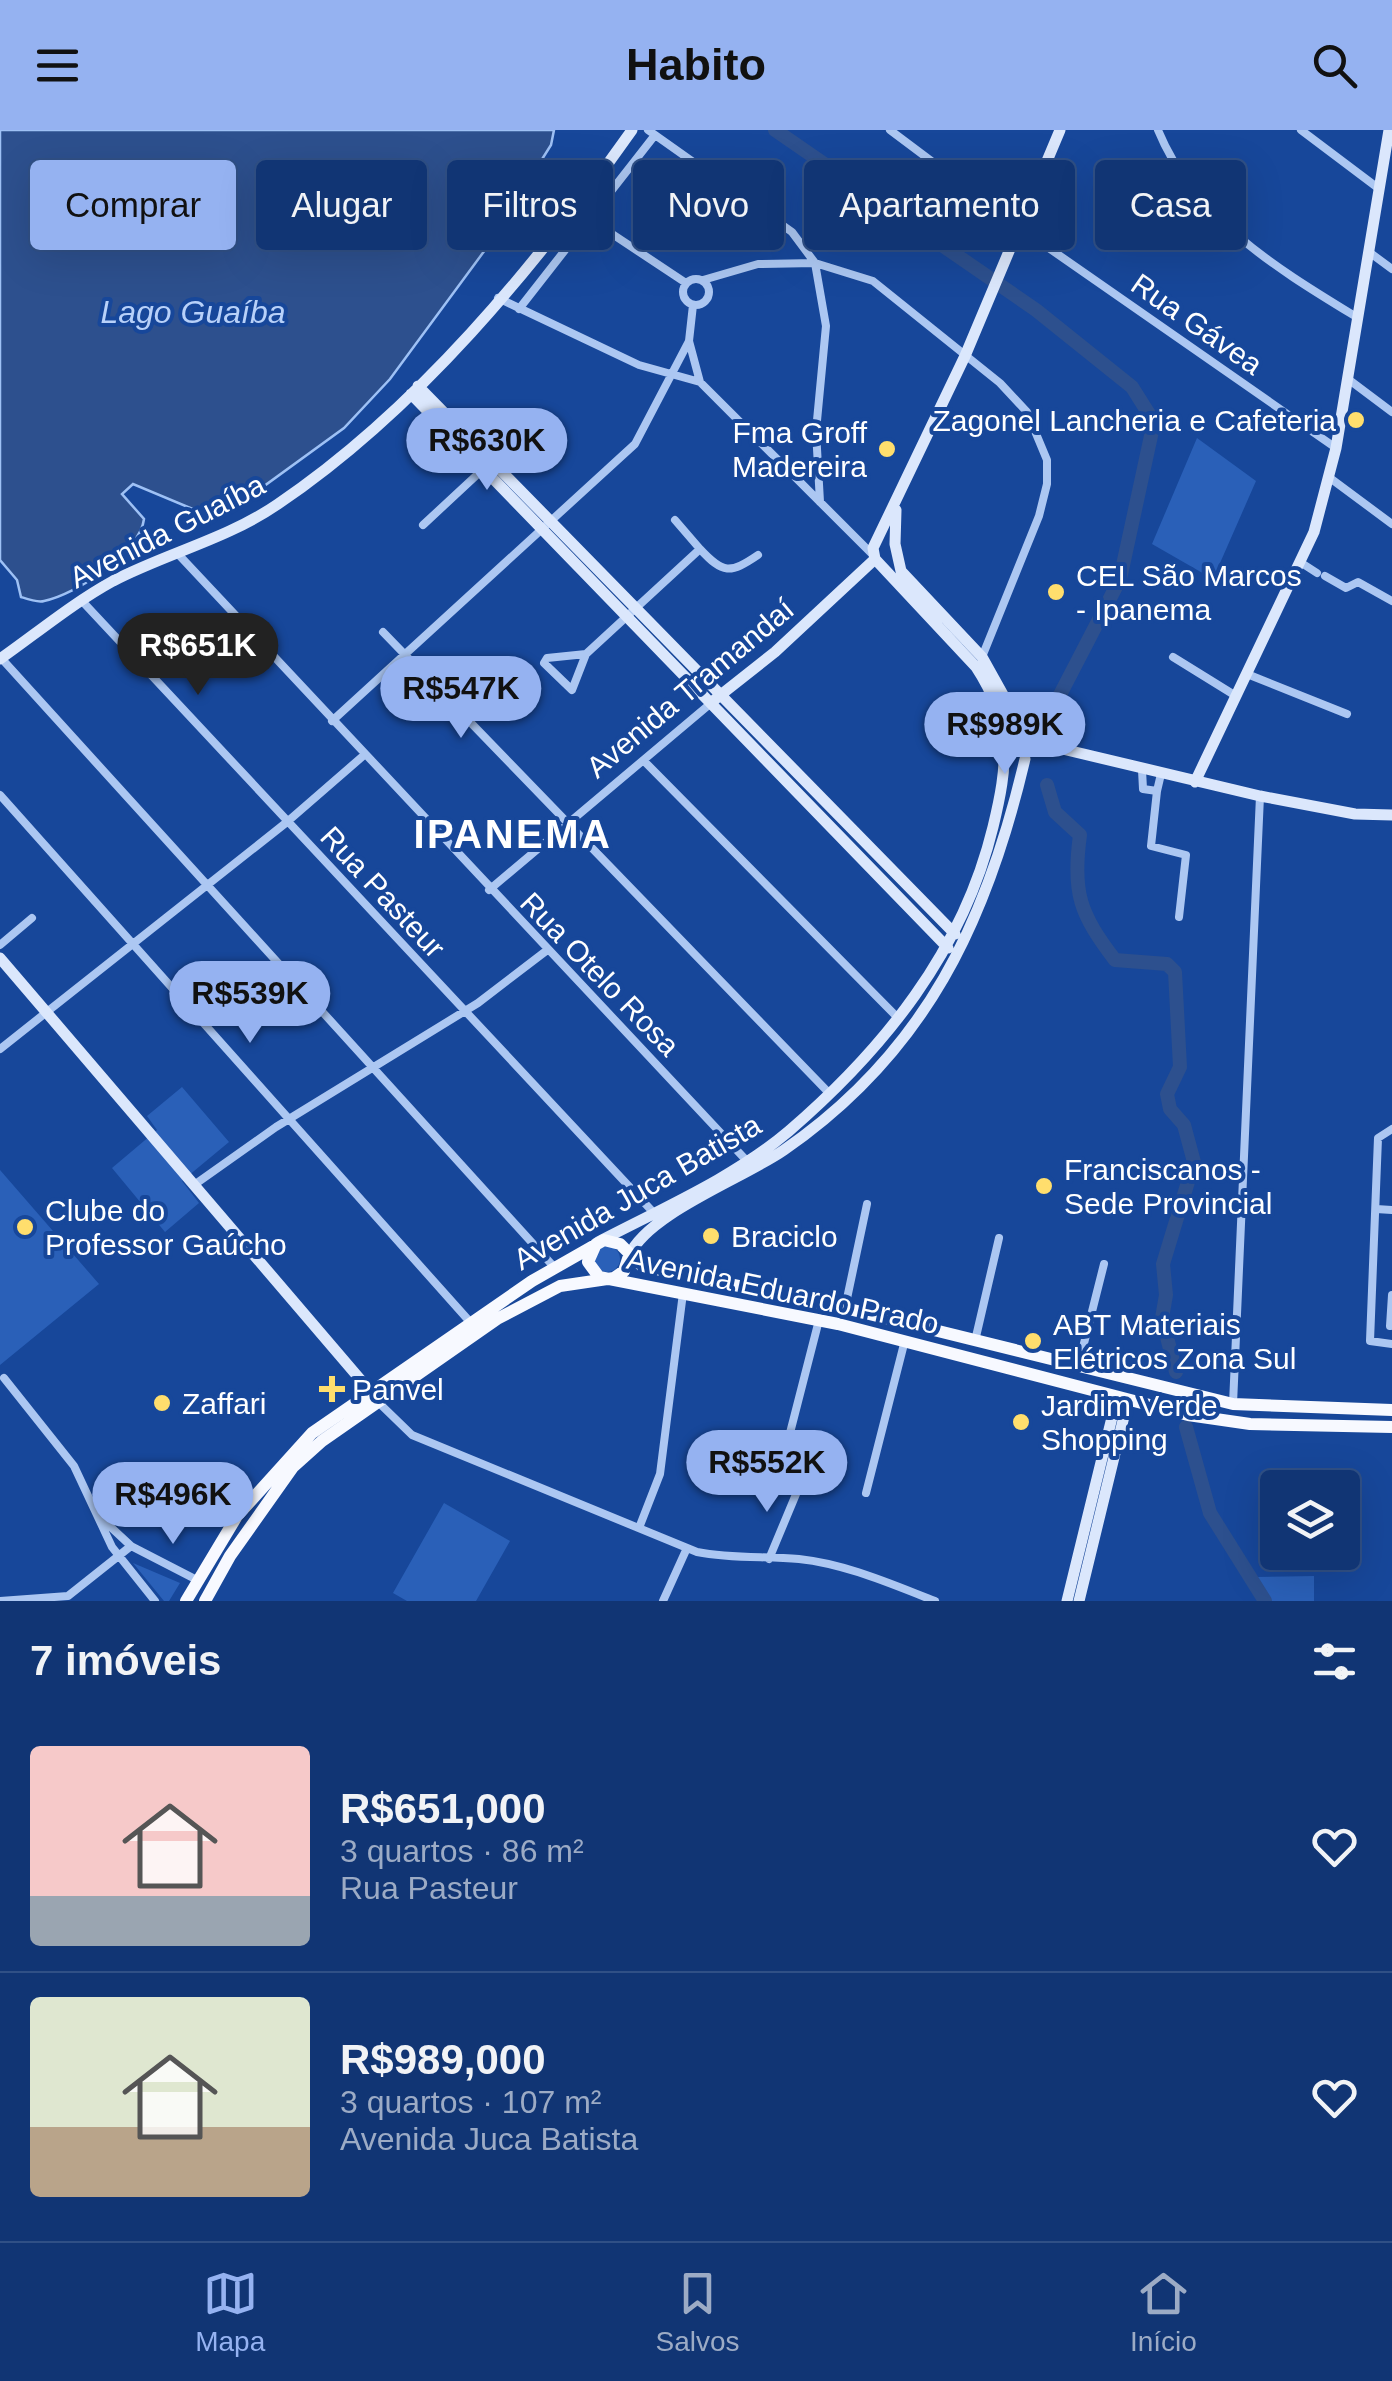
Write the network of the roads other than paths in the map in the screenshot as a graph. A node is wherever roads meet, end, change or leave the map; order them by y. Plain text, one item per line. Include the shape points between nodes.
1 (632, 130) edge
2 (890, 130) edge
3 (1060, 130) edge
4 (1158, 130) edge
5 (1301, 130) edge
6 (1388, 130) edge
7 (652, 132) edge
8 (611, 160) edge
9 (930, 160) edge
10 (1047, 160) edge
11 (613, 186) edge
12 (1378, 188) junction
13 (613, 236) edge
14 (541, 250) edge
15 (565, 250) edge
16 (1009, 250) edge
17 (1053, 250) edge
18 (1369, 252) junction
19 (816, 263) junction
20 (1392, 269) edge
21 (703, 280) junction
22 (686, 283) junction
23 (498, 298) junction
24 (692, 305) junction
25 (519, 309) junction
26 (1358, 318) junction
27 (689, 342) junction
28 (964, 356) junction
29 (673, 374) junction
30 (1348, 379) junction
31 (700, 382) junction
32 (414, 390) junction
33 (1392, 412) edge
34 (523, 432) dead end
35 (1336, 448) junction
36 (488, 468) junction
37 (1330, 478) junction
38 (820, 504) junction
39 (896, 505) junction
40 (675, 520) dead end
41 (1392, 524) edge
42 (423, 525) dead end
43 (546, 528) junction
44 (850, 532) junction
45 (877, 541) junction
46 (700, 549) junction
47 (895, 550) junction
48 (178, 554) junction
49 (758, 555) dead end
50 (876, 559) junction
51 (1300, 562) junction
52 (82, 600) junction
53 (1392, 601) edge
54 (631, 614) junction
55 (384, 632) dead end
56 (404, 654) junction
57 (586, 654) junction
58 (982, 657) junction
59 (1174, 658) dead end
60 (2, 660) edge
61 (1247, 674) junction
62 (1236, 696) junction
63 (714, 700) junction
64 (1347, 714) dead end
65 (332, 721) junction
66 (1027, 740) junction
67 (1007, 748) junction
68 (1060, 750) junction
69 (362, 756) junction
70 (1027, 757) junction
71 (644, 761) junction
72 (1142, 770) junction
73 (1161, 774) junction
74 (1194, 782) junction
75 (1157, 791) junction
76 (0, 795) edge
77 (1260, 796) junction
78 (1392, 814) edge
79 (287, 822) junction
80 (568, 824) junction
81 (867, 855) junction
82 (208, 883) junction
83 (489, 890) junction
84 (32, 918) dead end
85 (1179, 918) dead end
86 (955, 934) junction
87 (131, 943) junction
88 (0, 945) edge
89 (948, 948) junction
90 (546, 950) junction
91 (0, 958) edge
92 (45, 1011) junction
93 (464, 1011) junction
94 (899, 1020) junction
95 (0, 1049) edge
96 (373, 1066) junction
97 (829, 1093) junction
98 (290, 1119) junction
99 (1392, 1130) edge
100 (746, 1160) junction
101 (194, 1184) junction
102 (866, 1204) dead end
103 (1376, 1209) junction
104 (1392, 1210) edge
105 (653, 1212) junction
106 (999, 1238) dead end
107 (598, 1242) junction
108 (629, 1256) junction
109 (1104, 1264) dead end
110 (555, 1268) junction
111 (608, 1279) junction
112 (683, 1292) junction
113 (1392, 1295) edge
114 (845, 1308) junction
115 (819, 1320) junction
116 (471, 1323) junction
117 (1370, 1325) junction
118 (1391, 1326) edge
119 (952, 1337) junction
120 (905, 1340) junction
121 (974, 1342) junction
122 (1392, 1344) edge
123 (932, 1347) junction
124 (1078, 1368) junction
125 (1111, 1376) junction
126 (4, 1378) dead end
127 (374, 1397) junction
128 (1123, 1399) junction
129 (1233, 1404) junction
130 (1392, 1410) edge
131 (1392, 1427) edge
132 (782, 1464) dead end
133 (1101, 1483) junction
134 (800, 1486) dead end
135 (866, 1493) dead end
136 (96, 1514) junction
137 (638, 1528) junction
138 (131, 1546) junction
139 (686, 1548) junction
140 (119, 1556) junction
141 (769, 1559) junction
142 (197, 1580) junction
143 (0, 1601) edge
144 (155, 1601) edge
145 (186, 1601) edge
146 (205, 1601) edge
147 (663, 1601) edge
148 (935, 1601) edge
149 (1067, 1601) edge
150 (1079, 1601) edge

1 - 8 street, Avenida Guaíba
2 - 9 street, Rua Gávea
3 - 10 street
4 - 26 street via 1192,194 1217,220
5 - 12 street
6 - 12 street
7 - 11 street
7 - 19 street via 792,232
12 - 18 street
13 - 22 street
14 - 23 street, Avenida Guaíba
15 - 25 street
16 - 28 street
17 - 35 street, Rua Gávea
18 - 20 street
18 - 26 street
19 - 21 street via 758,264
19 - 28 street via 874,281
19 - 38 street via 826,326 816,431
21 - 22 street
21 - 24 street via 709,297
22 - 24 street via 683,296
23 - 25 street
23 - 32 street, Avenida Guaíba
24 - 27 street
25 - 29 street
26 - 30 street
27 - 29 street
27 - 31 street
28 - 39 street
28 - 58 street via 1027,412 1047,460 1039,516
29 - 31 street
29 - 43 street via 635,444
30 - 33 street
30 - 35 street
31 - 38 street
32 - 36 street
32 - 48 street, Avenida Guaíba via 370,434 278,504
34 - 36 street
35 - 37 street
36 - 42 street
36 - 43 street
37 - 41 street
37 - 51 street
38 - 44 street
39 - 45 street
39 - 47 street
40 - 46 street
43 - 54 street
43 - 56 street
44 - 45 street
44 - 50 street
45 - 47 street via 887,539
45 - 50 street
46 - 49 street via 721,571
46 - 54 street
47 - 50 street via 890,562
47 - 58 street via 902,571
48 - 52 street, Avenida Guaíba
48 - 65 street, Rua Otelo Rosa
50 - 63 street, Avenida Tramandaí
50 - 67 street via 990,688
51 - 53 street via 1346,588 1358,582
51 - 61 street
52 - 60 street, Avenida Guaíba
52 - 79 street, Rua Pasteur
54 - 57 street
54 - 63 street
55 - 56 street
56 - 65 street
56 - 80 street
57 - 57 street via 547,658 544,663 570,691
58 - 66 street
59 - 62 street
60 - 82 street
61 - 62 street
61 - 64 street
62 - 74 street
63 - 71 street, Avenida Tramandaí
63 - 81 street
65 - 69 street, Rua Otelo Rosa
66 - 67 street via 1012,738
66 - 68 street
66 - 70 street, Avenida Juca Batista
67 - 70 street via 1016,760
67 - 86 street, Avenida Juca Batista via 987,853
68 - 70 street
68 - 72 street
69 - 79 street
69 - 83 street, Rua Otelo Rosa
70 - 108 street, Avenida Juca Batista via 972,930 897,1044 858,1088 785,1149 651,1229
71 - 80 street, Avenida Tramandaí
71 - 94 street
72 - 73 street
72 - 75 street via 1141,786
73 - 74 street
73 - 75 street
74 - 77 street
75 - 85 street via 1151,846 1186,855
76 - 87 street
77 - 78 street
77 - 129 street
79 - 82 street
79 - 93 street, Rua Pasteur
80 - 83 street, Avenida Tramandaí
80 - 97 street
81 - 86 street
81 - 89 street
82 - 87 street
82 - 96 street
83 - 90 street, Rua Otelo Rosa
84 - 88 street
86 - 89 street, Avenida Juca Batista
87 - 92 street
87 - 98 street
89 - 94 street, Avenida Juca Batista
90 - 93 street
90 - 100 street, Rua Otelo Rosa
91 - 92 street
92 - 95 street
92 - 101 street
93 - 96 street
93 - 105 street, Rua Pasteur
94 - 97 street, Avenida Juca Batista
96 - 98 street
96 - 110 street
97 - 100 street, Avenida Juca Batista
98 - 101 street
98 - 116 street
99 - 103 street via 1378,1138
100 - 105 street, Avenida Juca Batista
101 - 127 street
102 - 114 street
103 - 104 street
103 - 117 street
105 - 107 street, Avenida Juca Batista
106 - 121 street
107 - 108 main road, Avenida Eduardo Prado via 616,1241
107 - 110 main road, Avenida Juca Batista
107 - 111 main road, Avenida Eduardo Prado via 588,1262
108 - 111 main road, Avenida Juca Batista via 624,1271
108 - 114 main road, Avenida Eduardo Prado via 642,1266
109 - 124 street
110 - 116 main road, Avenida Juca Batista
111 - 112 main road, Avenida Eduardo Prado
111 - 127 main road, Avenida Juca Batista via 560,1286 518,1307
112 - 115 main road, Avenida Eduardo Prado
112 - 137 street via 660,1474
113 - 118 street
114 - 119 main road, Avenida Eduardo Prado
115 - 120 main road, Avenida Eduardo Prado
115 - 132 street
116 - 127 main road, Avenida Juca Batista
117 - 118 street
117 - 122 street via 1370,1341
119 - 121 main road, Avenida Eduardo Prado
119 - 123 main road via 938,1338
120 - 123 main road, Avenida Eduardo Prado
120 - 135 street
121 - 124 main road, Avenida Eduardo Prado
123 - 128 main road, Avenida Eduardo Prado
124 - 125 main road, Avenida Eduardo Prado
125 - 128 main road
125 - 129 main road, Avenida Eduardo Prado
126 - 136 street via 66,1454
127 - 137 street via 412,1435
127 - 142 main road, Avenida Juca Batista via 295,1448 237,1516
127 - 146 main road, Avenida Juca Batista via 293,1467
128 - 131 main road, Avenida Eduardo Prado via 1250,1424
128 - 133 street
129 - 130 main road, Avenida Eduardo Prado
133 - 149 street
133 - 150 street
134 - 141 street
136 - 138 street
136 - 140 street
137 - 139 street
138 - 140 street
138 - 142 street
139 - 141 street via 732,1560
139 - 147 street
140 - 143 street via 68,1596
140 - 144 street
141 - 148 street via 861,1572
142 - 145 main road, Avenida Juca Batista

